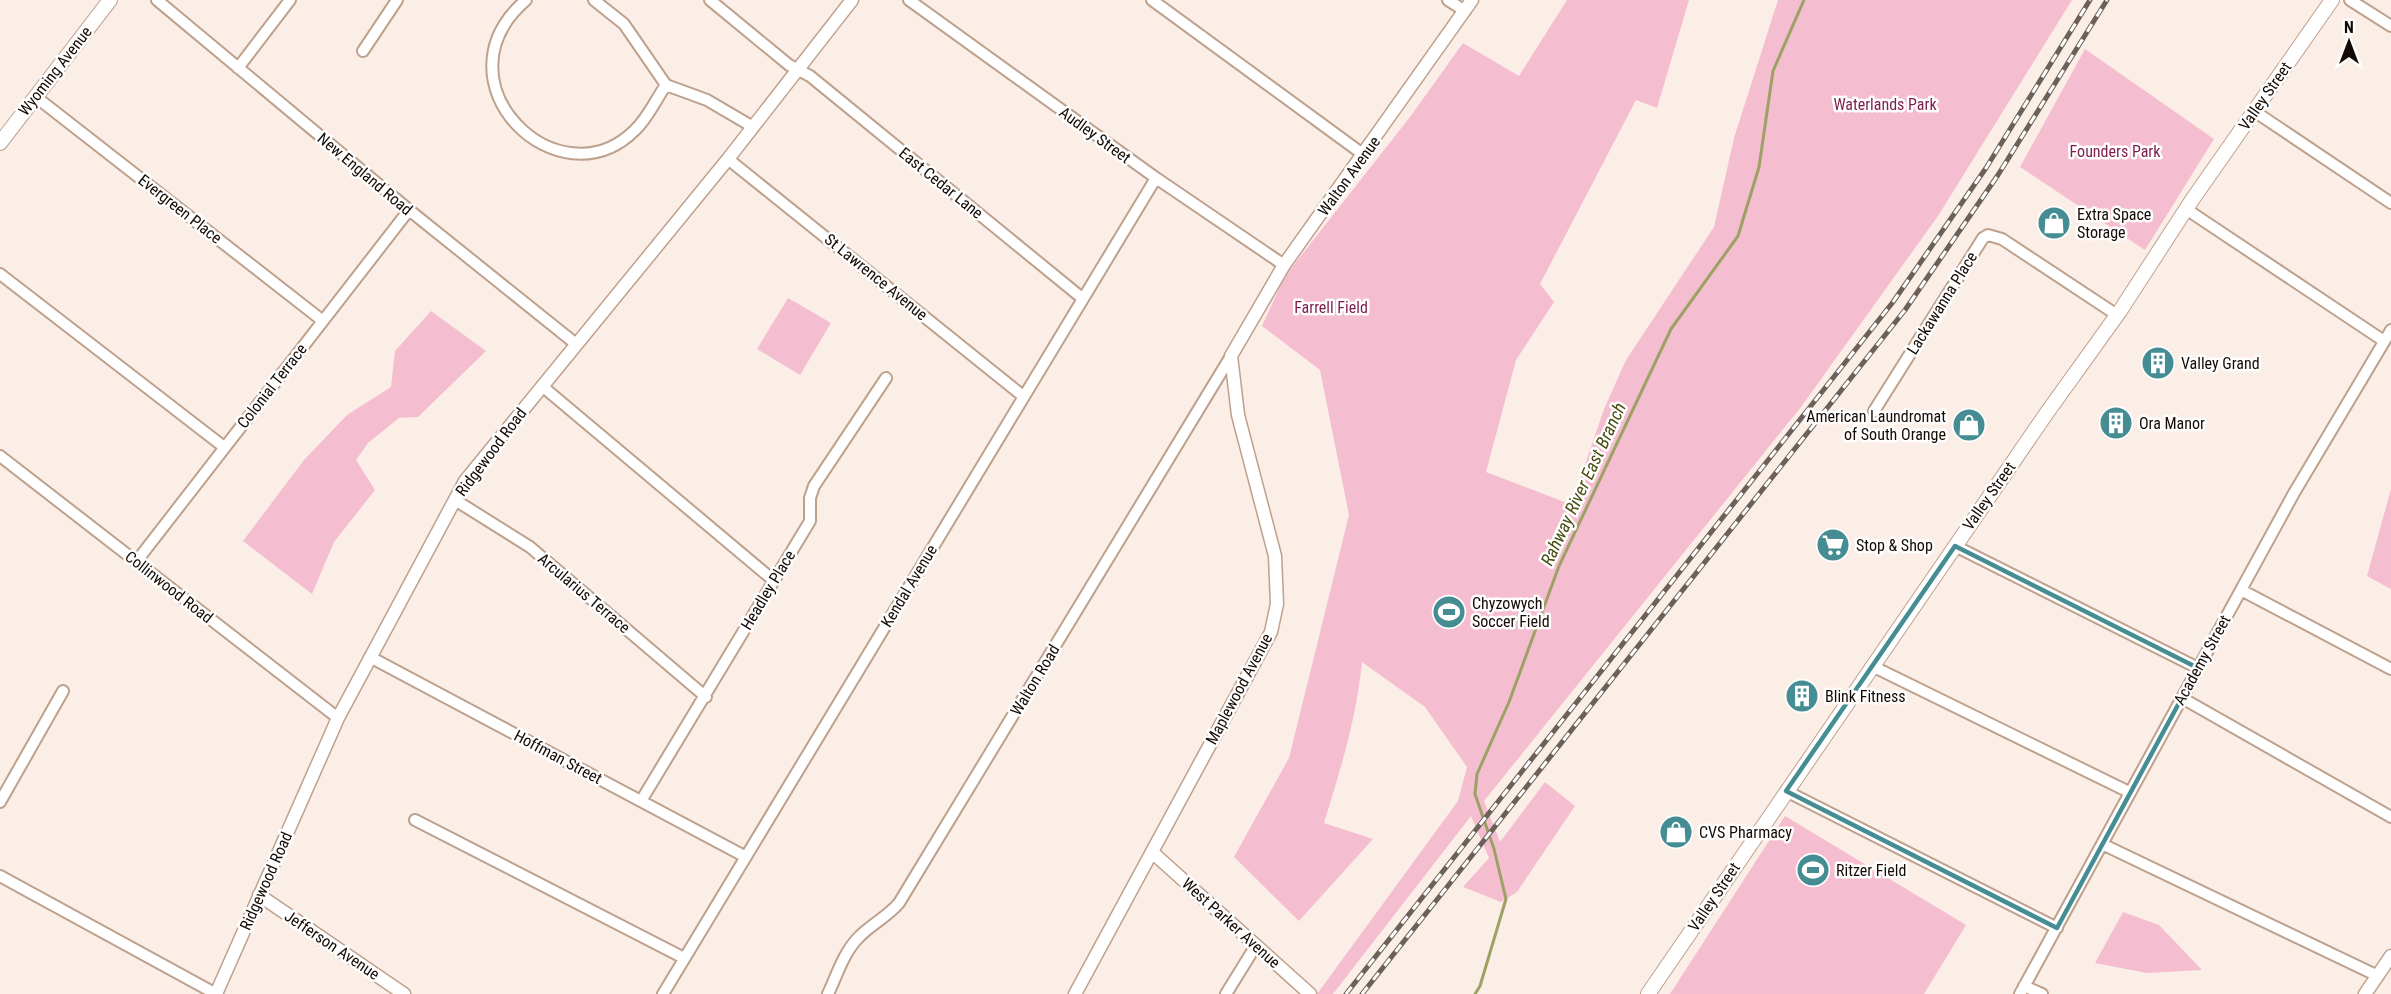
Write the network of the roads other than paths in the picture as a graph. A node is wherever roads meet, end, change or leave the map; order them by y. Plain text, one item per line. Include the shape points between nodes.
1 (110, 0) edge
2 (157, 0) edge
3 (290, 0) edge
4 (398, 0) edge
5 (526, 0) edge
6 (594, 0) edge
7 (710, 0) edge
8 (852, 0) edge
9 (909, 0) edge
10 (1152, 0) edge
11 (1448, 0) edge
12 (1472, 0) edge
13 (2332, 0) edge
14 (2350, 0) edge
15 (1464, 11) junction
16 (2391, 26) edge
17 (363, 51) dead end
18 (238, 68) junction
19 (798, 70) junction
20 (666, 85) junction
21 (36, 97) junction
22 (2254, 111) junction
23 (753, 127) junction
24 (0, 142) edge
25 (1364, 155) junction
26 (728, 159) junction
27 (1155, 178) junction
28 (2391, 203) edge
29 (2186, 208) junction
30 (409, 210) junction
31 (1284, 265) junction
32 (0, 274) edge
33 (1082, 298) junction
34 (2118, 315) junction
35 (324, 321) junction
36 (2391, 330) edge
37 (2384, 341) junction
38 (576, 344) junction
39 (1231, 356) junction
40 (886, 378) dead end
41 (542, 386) junction
42 (1023, 396) junction
43 (1874, 411) dead end
44 (224, 447) junction
45 (0, 456) edge
46 (455, 500) junction
47 (1955, 546) junction
48 (136, 562) junction
49 (773, 580) junction
50 (2241, 590) junction
51 (370, 657) junction
52 (1872, 666) junction
53 (2198, 668) junction
54 (2391, 669) edge
55 (63, 691) dead end
56 (706, 697) junction
57 (2182, 698) junction
58 (338, 718) junction
59 (1786, 791) junction
60 (2129, 792) junction
61 (641, 801) junction
62 (0, 802) edge
63 (2391, 817) edge
64 (415, 820) dead end
65 (2102, 844) junction
66 (1152, 852) junction
67 (746, 857) junction
68 (0, 876) edge
69 (259, 895) junction
70 (2057, 928) junction
71 (1255, 947) junction
72 (2391, 956) edge
73 (684, 958) junction
74 (2378, 976) junction
75 (2022, 990) edge
76 (216, 994) edge
77 (404, 994) edge
78 (663, 994) edge
79 (828, 994) edge
80 (1075, 994) edge
81 (1226, 994) edge
82 (1310, 994) edge
83 (1648, 994) edge
84 (2042, 994) edge
85 (2366, 994) edge

1 - 21 main road, Wyoming Avenue
2 - 18 street, New England Road
3 - 18 street
4 - 17 street
5 - 20 street via 501,30 493,56 493,74 499,100 508,115 533,140 576,152 611,146 636,129
6 - 20 street via 624,24
7 - 19 street, East Cedar Lane
8 - 19 street, Ridgewood Road
9 - 27 street, Audley Street
10 - 25 street
11 - 15 street
12 - 15 street, Walton Avenue
13 - 22 main road, Valley Street
14 - 16 street
15 - 25 street, Walton Avenue
18 - 30 street, New England Road
19 - 23 street, Ridgewood Road
19 - 33 street, East Cedar Lane
20 - 23 street via 707,100
21 - 24 main road, Wyoming Avenue
21 - 35 street, Evergreen Place
22 - 28 street
22 - 29 main road, Valley Street
23 - 26 street, Ridgewood Road
25 - 31 street, Walton Avenue
26 - 38 street, Ridgewood Road
26 - 42 street, St Lawrence Avenue
27 - 31 street, Audley Street
27 - 33 street, Kendal Avenue
29 - 34 main road, Valley Street
29 - 37 street
30 - 35 street, Colonial Terrace
30 - 38 street, New England Road
31 - 39 street, Walton Avenue
32 - 44 street
33 - 42 street, Kendal Avenue
34 - 43 street, Lackawanna Place via 2002,239 1988,235
34 - 47 main road, Valley Street
35 - 44 street, Colonial Terrace
36 - 37 street, Academy Street
37 - 50 street, Academy Street
38 - 41 street, Ridgewood Road
39 - 66 street, Maplewood Avenue via 1238,415 1275,556 1277,604 1271,632
39 - 79 street, Walton Road via 899,903 851,947
40 - 49 street, Headley Place via 814,486 810,521
41 - 46 street, Ridgewood Road via 465,481
41 - 49 street
42 - 67 street, Kendal Avenue
44 - 48 street, Colonial Terrace
45 - 48 street, Collinwood Road
46 - 51 street, Ridgewood Road
46 - 56 street, Arcularius Terrace via 530,547
47 - 52 main road, Valley Street
47 - 53 street
48 - 58 street, Collinwood Road
49 - 56 street, Headley Place
50 - 53 street, Academy Street
50 - 54 street
51 - 58 street, Ridgewood Road
51 - 61 street, Hoffman Street
52 - 59 main road, Valley Street
52 - 60 street
53 - 57 street, Academy Street
55 - 62 street
56 - 61 street, Headley Place
57 - 60 street, Academy Street
57 - 63 street
58 - 69 street, Ridgewood Road
59 - 70 street
59 - 83 main road, Valley Street
60 - 65 street, Academy Street
61 - 67 street, Hoffman Street
64 - 73 street
65 - 70 street, Academy Street
65 - 74 street
66 - 71 street, West Parker Avenue
66 - 80 street, Maplewood Avenue
67 - 73 street, Kendal Avenue
68 - 76 street
69 - 76 street, Ridgewood Road
69 - 77 street, Jefferson Avenue
70 - 75 street, Academy Street
71 - 81 street
71 - 82 street, West Parker Avenue
72 - 74 street
73 - 78 street, Kendal Avenue
74 - 85 street
75 - 84 street

